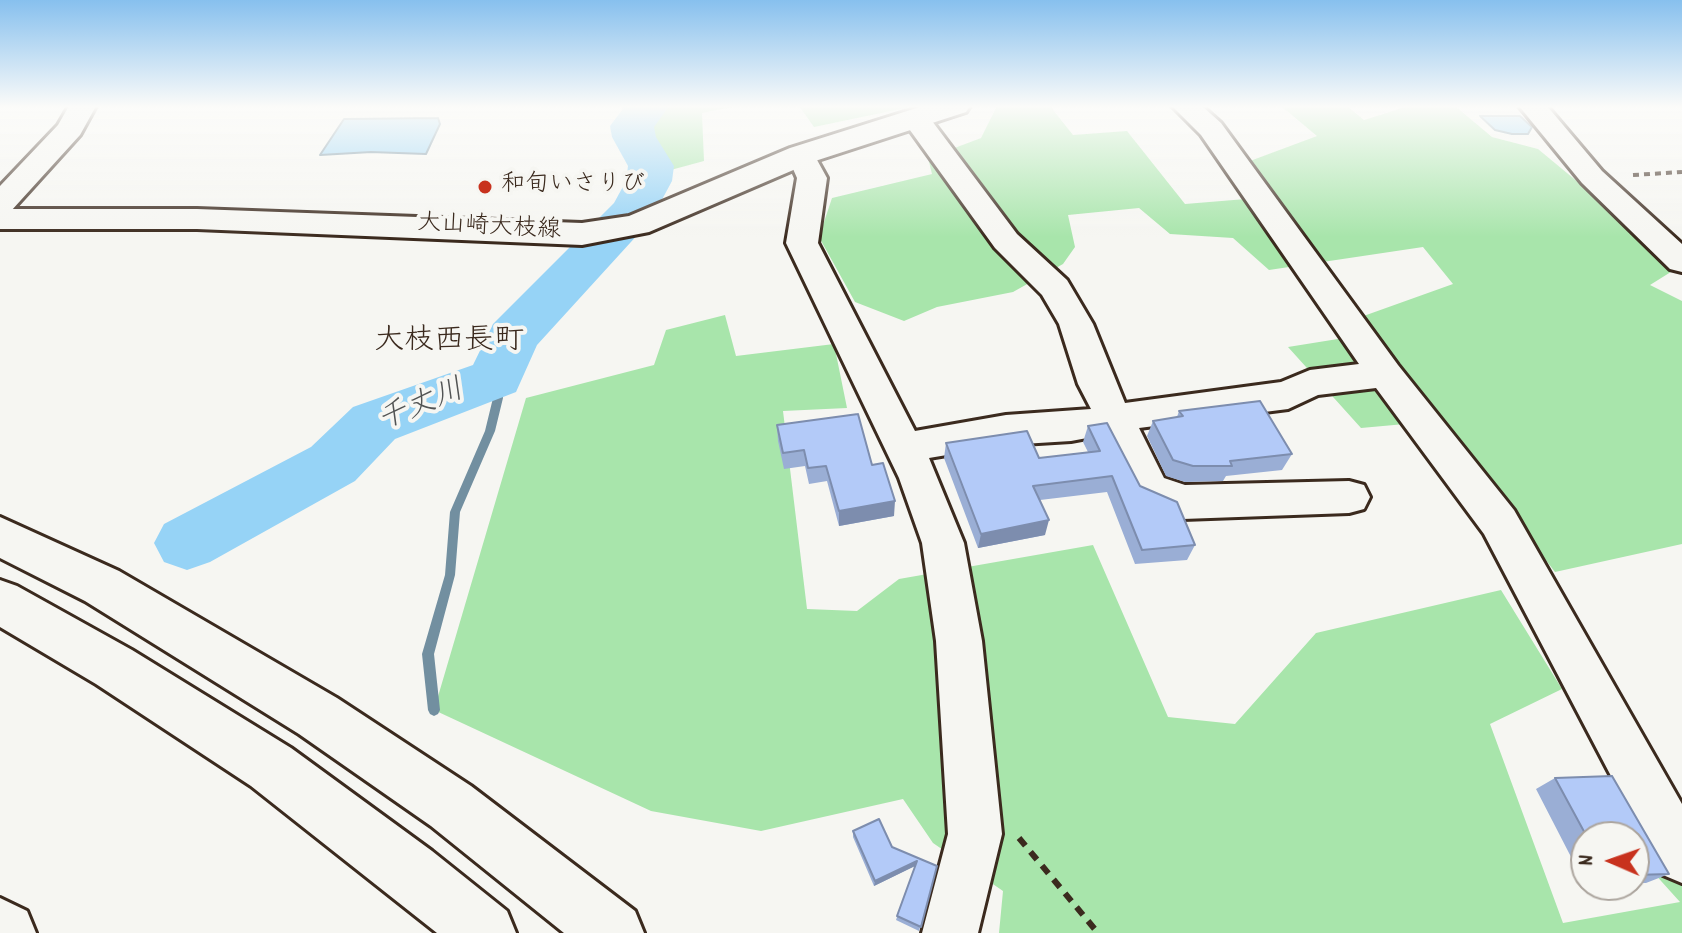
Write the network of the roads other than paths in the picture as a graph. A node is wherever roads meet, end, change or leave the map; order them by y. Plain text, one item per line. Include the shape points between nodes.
1 (51, 150) edge
2 (818, 150) edge
3 (939, 150) edge
4 (1226, 150) edge
5 (1569, 150) edge
6 (801, 155) junction
7 (0, 204) edge
8 (0, 219) edge
9 (1682, 262) edge
10 (1385, 374) junction
11 (1115, 419) junction
12 (903, 448) junction
13 (1349, 497) dead end
14 (0, 536) edge
15 (0, 601) edge
16 (1682, 856) edge
17 (0, 929) edge
18 (5, 933) edge
19 (485, 933) edge
20 (613, 933) edge
21 (950, 933) edge

1 - 7 street
2 - 6 main road, 大山崎大枝線
3 - 11 street via 1006,241 1055,288 1076,324
4 - 10 street
5 - 9 street
6 - 8 main road, 大山崎大枝線 via 637,225 582,234 197,219
6 - 12 street via 812,178 802,243
10 - 11 street via 1310,383 1288,395
10 - 16 street via 1499,522
11 - 12 street
11 - 13 street via 1150,489 1183,502
12 - 21 street via 943,543 959,641 975,834
14 - 20 main road via 102,586 318,716 451,806
15 - 19 main road via 271,767
17 - 18 main road

